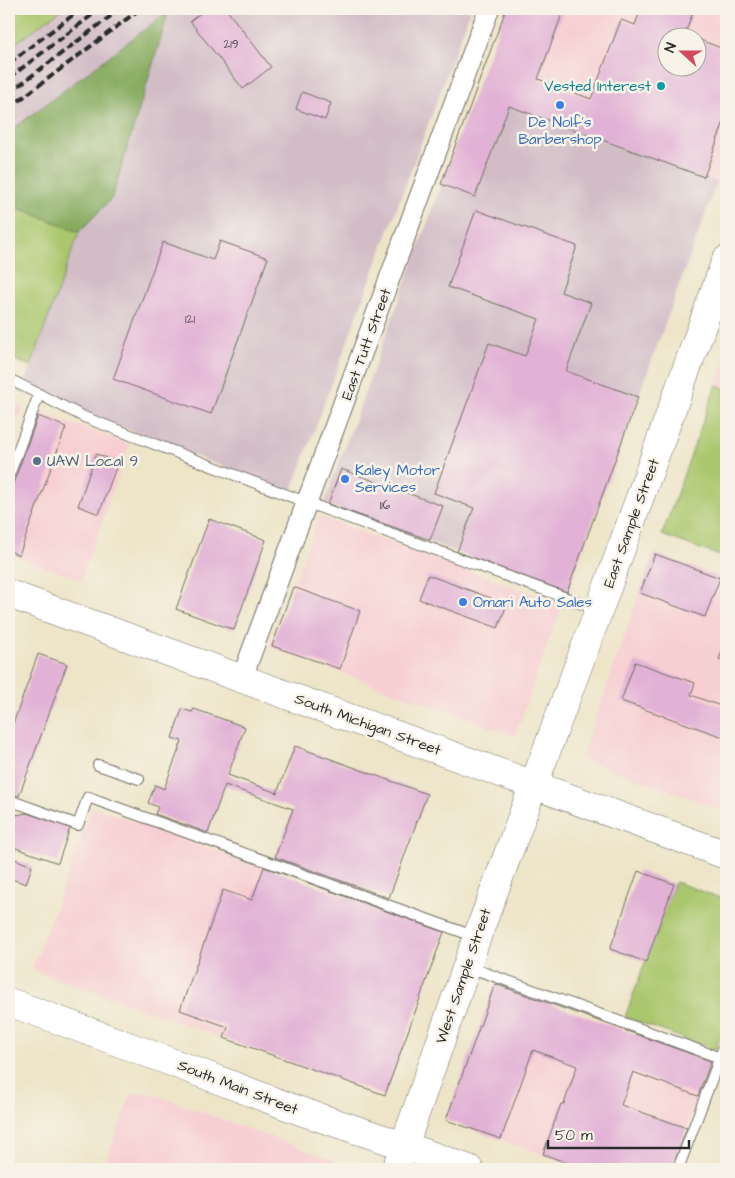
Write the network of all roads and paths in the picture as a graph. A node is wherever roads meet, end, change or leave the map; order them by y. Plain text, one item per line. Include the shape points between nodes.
1 (489, 9) edge
2 (726, 260) edge
3 (9, 379) edge
4 (39, 394) junction
5 (9, 475) edge
6 (308, 502) junction
7 (9, 594) edge
8 (599, 610) junction
9 (242, 678) junction
10 (98, 765) dead end
11 (139, 779) dead end
12 (533, 784) junction
13 (9, 800) edge
14 (726, 855) edge
15 (477, 937) junction
16 (466, 966) junction
17 (9, 1002) edge
18 (726, 1041) edge
19 (723, 1059) edge
20 (401, 1158) edge
21 (469, 1169) edge
22 (678, 1169) edge

1 - 6 street, East Tutt Street
2 - 8 main road, East Sample Street
3 - 4 lane
4 - 5 lane
4 - 6 lane via 84,417
6 - 8 lane
6 - 9 street, East Tutt Street
7 - 9 main road, South Michigan Street
8 - 12 main road, East Sample Street
9 - 12 main road, South Michigan Street
10 - 11 lane
12 - 14 main road, South Michigan Street
12 - 15 main road, West Sample Street
13 - 15 lane via 78,825 88,797
15 - 16 main road, West Sample Street
16 - 19 lane
16 - 20 main road, West Sample Street
17 - 20 main road, South Main Street via 300,1111
18 - 19 lane
19 - 22 lane
20 - 21 main road, South Main Street

